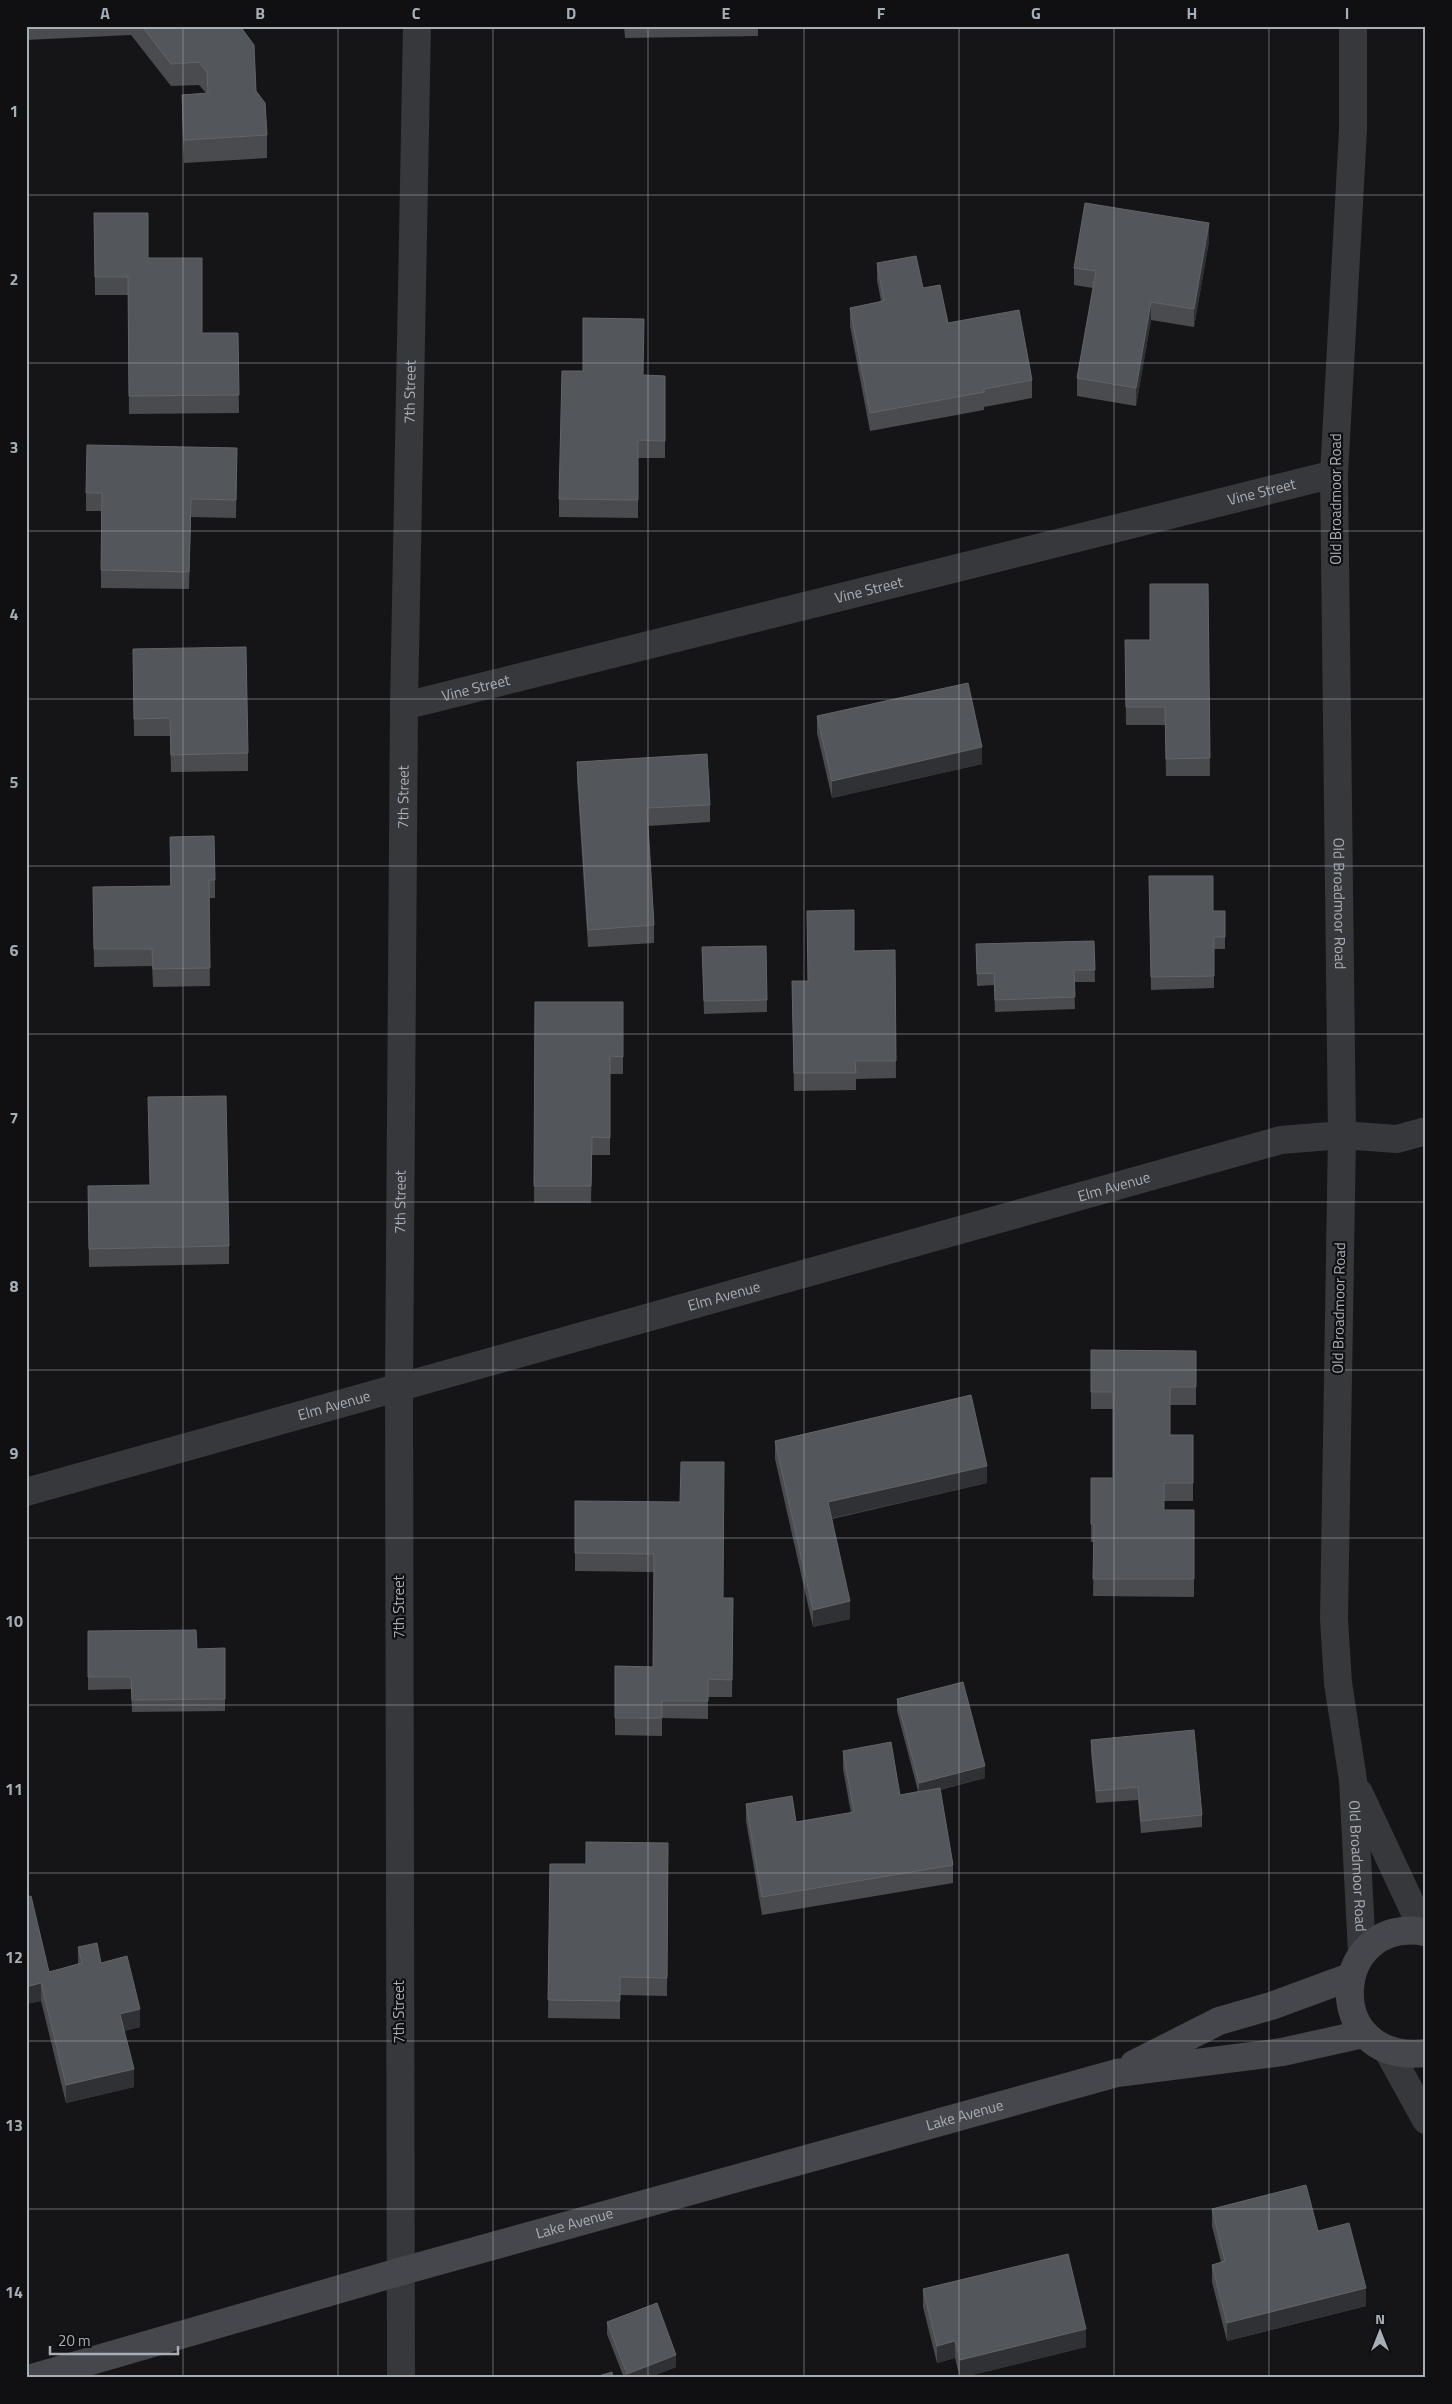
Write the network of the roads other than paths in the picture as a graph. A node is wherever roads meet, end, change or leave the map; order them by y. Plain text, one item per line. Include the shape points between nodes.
1 (417, 26) edge
2 (1352, 26) edge
3 (1334, 474) junction
4 (404, 706) junction
5 (1426, 1131) edge
6 (1342, 1135) junction
7 (399, 1388) junction
8 (26, 1492) edge
9 (1354, 1780) junction
10 (1425, 1932) edge
11 (1362, 1953) junction
12 (1350, 1977) junction
13 (1363, 2034) junction
14 (1388, 2051) junction
15 (1426, 2053) edge
16 (1117, 2073) junction
17 (1426, 2120) edge
18 (399, 2272) junction
19 (32, 2378) edge
20 (401, 2378) edge

1 - 4 street, 7th Street
2 - 3 street, Old Broadmoor Road via 1354,130
3 - 4 street, Vine Street
3 - 6 street, Old Broadmoor Road
4 - 7 street, 7th Street
5 - 6 street, Elm Avenue via 1397,1139
6 - 7 street, Elm Avenue via 1281,1140
6 - 9 street, Old Broadmoor Road via 1334,1619 1338,1683
7 - 8 street, Elm Avenue
7 - 18 street, 7th Street
9 - 10 street, Old Broadmoor Road
9 - 11 street, Old Broadmoor Road
10 - 11 main road via 1407,1930 1390,1934 1375,1941
11 - 12 main road
12 - 13 main road via 1348,1997
12 - 16 main road, Lake Avenue via 1219,2021
13 - 14 main road
13 - 16 main road, Lake Avenue via 1282,2052
14 - 15 main road via 1409,2055
14 - 17 street
16 - 18 main road, Lake Avenue
18 - 19 main road, Lake Avenue
18 - 20 street, 7th Street

